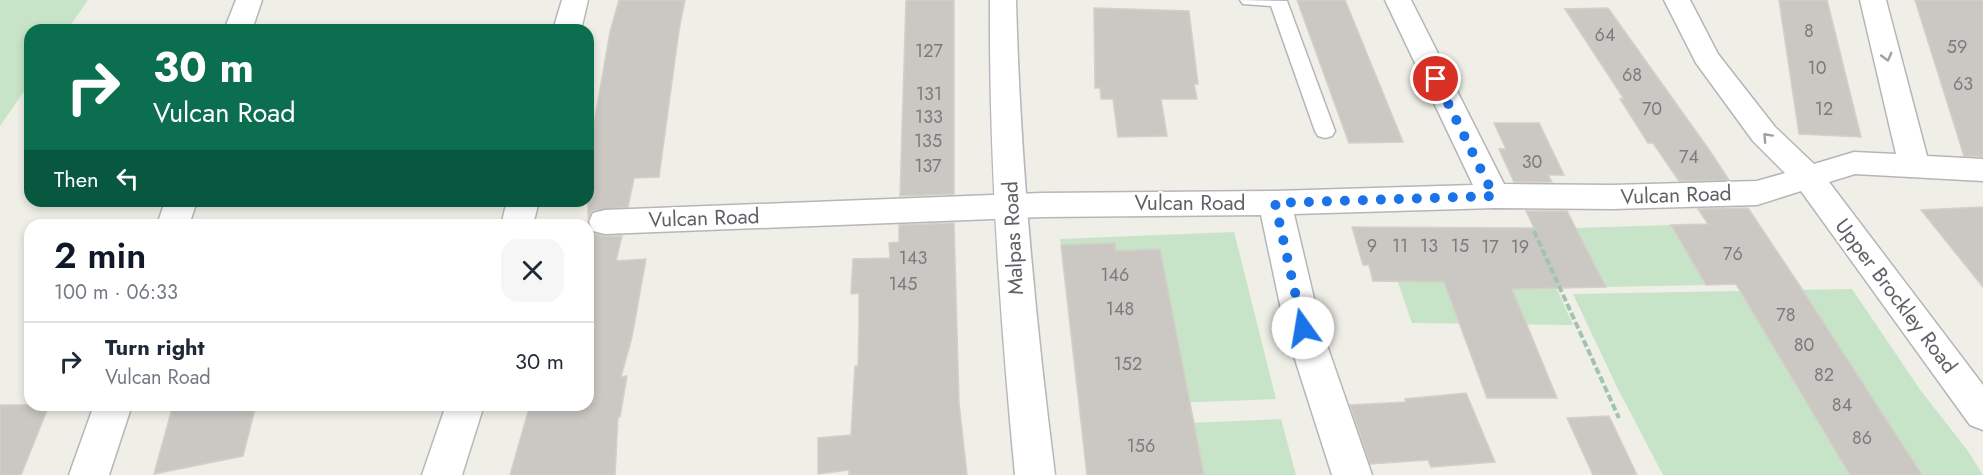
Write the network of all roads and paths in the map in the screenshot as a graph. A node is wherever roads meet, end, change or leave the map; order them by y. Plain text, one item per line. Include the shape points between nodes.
1 (249, 0) edge
2 (576, 0) edge
3 (1003, 0) edge
4 (1249, 0) edge
5 (1398, 0) edge
6 (1677, 0) edge
7 (1872, 0) edge
8 (240, 24) edge
9 (569, 24) edge
10 (1325, 131) dead end
11 (1914, 164) junction
12 (1983, 170) edge
13 (1809, 178) junction
14 (1506, 197) junction
15 (1275, 203) junction
16 (1011, 206) junction
17 (605, 222) dead end
18 (111, 411) edge
19 (463, 411) edge
20 (1983, 414) edge
21 (1619, 418) dead end
22 (89, 475) edge
23 (442, 475) edge
24 (1035, 475) edge
25 (1352, 475) edge

1 - 8 street
2 - 9 street
3 - 16 street, Malpas Road
4 - 10 lane via 1278,1
5 - 14 street
13 -> 6 street, Upper Brockley Road via 1764,134 1706,57
7 -> 11 street
11 - 12 street
11 - 13 street via 1854,162
13 - 14 street, Vulcan Road via 1757,193
13 - 20 street, Upper Brockley Road
14 - 15 street, Vulcan Road
14 - 21 path
15 - 16 street, Vulcan Road
15 - 25 street via 1303,328
16 - 17 street, Vulcan Road
16 - 24 street, Malpas Road via 1019,340
18 - 22 street
19 - 23 street

